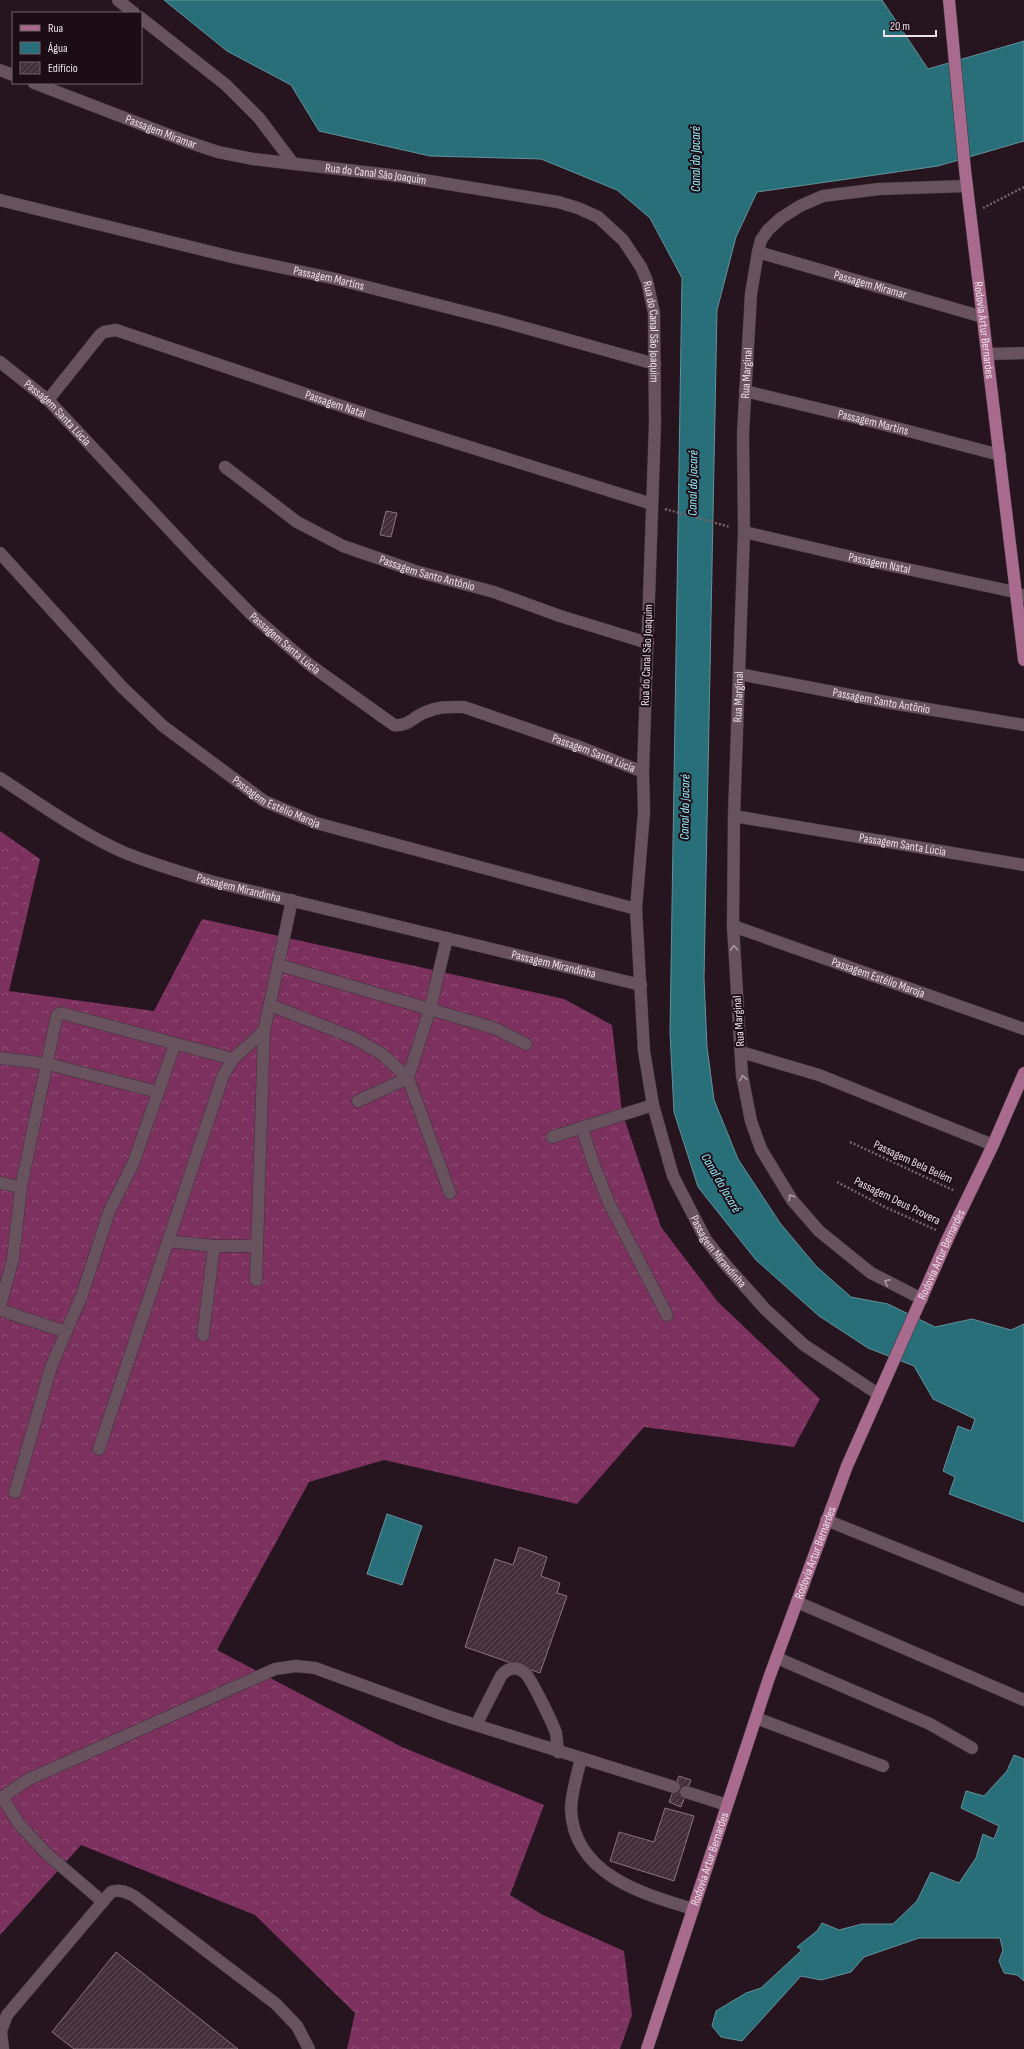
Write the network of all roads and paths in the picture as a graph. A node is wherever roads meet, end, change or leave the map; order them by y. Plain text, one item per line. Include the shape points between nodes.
1 (118, 0) edge
2 (949, 0) edge
3 (133, 12) edge
4 (142, 19) edge
5 (0, 70) edge
6 (12, 75) edge
7 (37, 84) edge
8 (292, 162) junction
9 (967, 186) junction
10 (1024, 187) edge
11 (0, 200) edge
12 (970, 214) junction
13 (758, 252) junction
14 (982, 317) junction
15 (987, 354) junction
16 (1024, 354) edge
17 (0, 362) edge
18 (655, 364) junction
19 (745, 391) junction
20 (48, 400) junction
21 (1000, 455) junction
22 (225, 467) dead end
23 (655, 506) junction
24 (739, 530) junction
25 (0, 553) edge
26 (1020, 594) edge
27 (648, 643) junction
28 (1024, 660) edge
29 (739, 674) junction
30 (1024, 725) edge
31 (643, 772) junction
32 (0, 778) edge
33 (734, 816) junction
34 (1024, 865) edge
35 (292, 900) junction
36 (636, 909) junction
37 (733, 926) junction
38 (447, 938) junction
39 (280, 965) junction
40 (641, 985) junction
41 (270, 1005) junction
42 (430, 1009) junction
43 (1024, 1028) edge
44 (264, 1031) junction
45 (175, 1044) junction
46 (526, 1044) dead end
47 (741, 1052) junction
48 (0, 1058) edge
49 (233, 1059) junction
50 (48, 1064) junction
51 (1024, 1073) edge
52 (408, 1078) junction
53 (158, 1092) junction
54 (358, 1101) dead end
55 (653, 1105) junction
56 (582, 1128) junction
57 (552, 1137) dead end
58 (850, 1142) dead end
59 (993, 1145) junction
60 (837, 1182) dead end
61 (0, 1183) edge
62 (21, 1187) junction
63 (450, 1193) dead end
64 (968, 1197) junction
65 (949, 1236) junction
66 (168, 1241) junction
67 (214, 1246) junction
68 (257, 1246) junction
69 (256, 1280) dead end
70 (920, 1303) junction
71 (0, 1306) edge
72 (0, 1310) edge
73 (667, 1315) dead end
74 (66, 1332) junction
75 (203, 1335) dead end
76 (878, 1394) junction
77 (99, 1449) dead end
78 (15, 1492) dead end
79 (826, 1520) junction
80 (1024, 1600) edge
81 (796, 1602) junction
82 (777, 1658) junction
83 (1024, 1700) edge
84 (756, 1718) junction
85 (476, 1725) junction
86 (972, 1748) dead end
87 (558, 1752) junction
88 (581, 1759) junction
89 (883, 1766) dead end
90 (674, 1787) dead end
91 (686, 1792) dead end
92 (1, 1798) edge
93 (728, 1805) junction
94 (103, 1902) junction
95 (693, 1909) junction
96 (2, 2049) edge
97 (309, 2049) edge
98 (646, 2049) edge

1 - 3 street
2 - 9 main road, Rodovia Artur Bernardes
4 - 8 street via 226,85 259,118
5 - 6 street
7 - 8 street, Passagem Miramar via 218,152 253,159
8 - 18 street, Rua do Canal São Joaquim via 399,176 558,202 598,217 623,240 647,281 654,313
9 - 12 main road, Rodovia Artur Bernardes
9 - 13 street, Rua Marginal via 879,189 823,196 781,218 761,240
10 - 12 path
11 - 18 street, Passagem Martins via 232,257 344,281
12 - 14 main road, Rodovia Artur Bernardes
13 - 14 street, Passagem Miramar
13 - 19 street, Rua Marginal via 749,316
14 - 15 main road, Rodovia Artur Bernardes
15 - 16 street
15 - 21 main road, Rodovia Artur Bernardes
17 - 20 street, Passagem Santa Lúcia
18 - 23 street, Rua do Canal São Joaquim
19 - 21 street, Passagem Martins
19 - 24 street, Rua Marginal
20 - 23 street, Passagem Natal via 100,335 116,330 380,419
20 - 31 street, Passagem Santa Lúcia via 254,616 310,665 394,725 405,724 424,712 437,708 464,707
21 - 26 main road, Rodovia Artur Bernardes
22 - 27 street, Passagem Santo Antônio via 297,522 343,546 415,571 494,592 560,616
23 - 24 path
23 - 27 street, Rua do Canal São Joaquim
24 - 26 street, Passagem Natal
24 - 29 street, Rua Marginal
25 - 36 street, Passagem Estélio Maroja via 137,702 163,726 264,801 316,823
26 - 28 main road, Rodovia Artur Bernardes
27 - 31 street, Rua do Canal São Joaquim
29 - 30 street, Passagem Santo Antônio
29 - 33 street, Rua Marginal
31 - 36 street, Rua do Canal São Joaquim via 644,812
32 - 35 street, Passagem Mirandinha via 88,834 122,851 176,871
33 - 34 street, Passagem Santa Lúcia
33 - 37 street, Rua Marginal
35 - 38 street, Passagem Mirandinha
35 - 39 street
36 - 40 street, Rua do Canal São Joaquim
37 - 43 street, Passagem Estélio Maroja
47 -> 37 street, Rua Marginal
38 - 40 street, Passagem Mirandinha
38 - 42 street
39 - 41 street
39 - 42 street
40 - 55 street, Passagem Mirandinha via 644,1050
41 - 44 street
41 - 52 street via 354,1038 382,1054
42 - 46 street via 494,1028
42 - 52 street
44 - 49 street
44 - 68 street
45 - 49 street
45 - 50 street via 61,1013 57,1015
45 - 53 street
47 - 59 street via 819,1075
70 -> 47 street, Rua Marginal via 871,1273 819,1231 792,1200 761,1149 742,1075
48 - 50 street
49 - 66 street via 223,1076
50 - 53 street
50 - 62 street
51 - 59 main road, Rodovia Artur Bernardes
52 - 54 street
52 - 63 street
53 - 74 street via 133,1164 109,1212 82,1295
55 - 56 street
55 - 76 street, Passagem Mirandinha via 673,1176 706,1240 787,1331
56 - 57 street
56 - 73 street via 609,1203
58 - 64 path, Passagem Bela Belém
59 - 64 main road, Rodovia Artur Bernardes
60 - 65 path, Passagem Deus Provera
61 - 62 street
62 - 71 street via 13,1259
64 - 65 main road, Rodovia Artur Bernardes
65 - 70 main road, Rodovia Artur Bernardes
66 - 67 street
66 - 77 street
67 - 68 street
67 - 75 street
68 - 69 street
70 - 76 main road, Rodovia Artur Bernardes
72 - 74 street
74 - 78 street via 50,1367
76 - 79 main road, Rodovia Artur Bernardes
79 - 80 street
79 - 81 main road, Rodovia Artur Bernardes
81 - 82 main road, Rodovia Artur Bernardes
81 - 83 street
82 - 84 main road, Rodovia Artur Bernardes
82 - 86 street via 930,1724
84 - 89 street
84 - 93 main road, Rodovia Artur Bernardes
85 - 87 street
85 - 87 street via 501,1676 510,1668 518,1669 525,1673 530,1681 556,1733
85 - 92 street via 315,1668 296,1666 275,1669 27,1780
87 - 88 street
88 - 90 street
88 - 95 street via 571,1809 578,1840 586,1854 603,1872 616,1880
91 - 93 street
92 - 94 street via 47,1854
93 - 95 main road, Rodovia Artur Bernardes
94 - 96 street via 7,2015 0,2031
94 - 97 street via 116,1890 134,1896 276,2004 297,2026
95 - 98 main road, Rodovia Artur Bernardes

